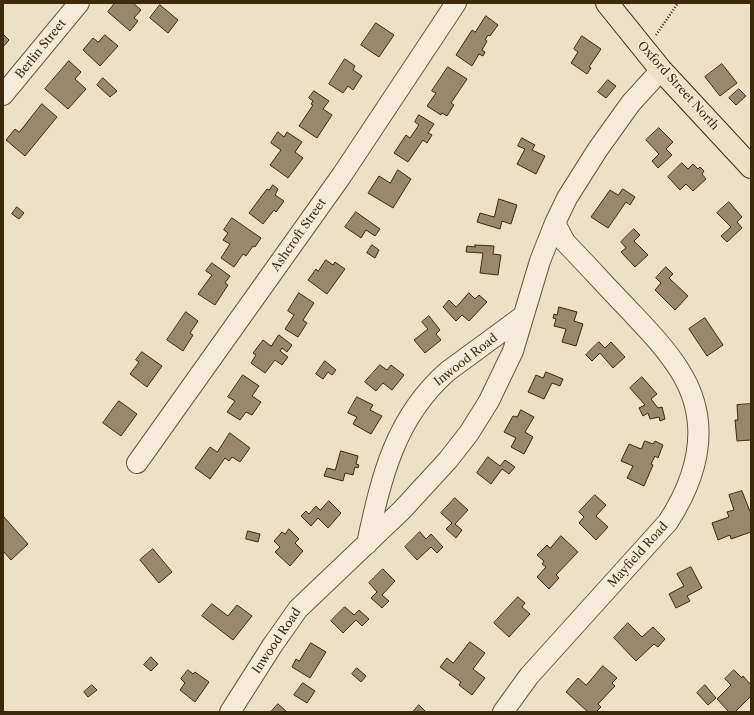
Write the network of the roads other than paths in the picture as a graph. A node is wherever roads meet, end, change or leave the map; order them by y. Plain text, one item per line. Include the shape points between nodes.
1 (78, 3) edge
2 (456, 3) edge
3 (607, 3) edge
4 (661, 70) junction
5 (3, 95) edge
6 (751, 167) edge
7 (555, 223) junction
8 (523, 316) junction
9 (137, 463) dead end
10 (367, 544) junction
11 (230, 712) edge
12 (503, 712) edge

1 - 5 street, Berlin Street
2 - 9 street, Ashcroft Street via 342,174
3 - 4 main road, Oxford Street North
4 - 6 main road, Oxford Street North
4 - 7 street, Inwood Road via 631,103 598,149 566,198
7 - 8 street, Inwood Road
7 - 12 street, Mayfield Road via 565,242 654,337 680,372 697,410 699,440 690,479 668,522 530,676
8 - 10 street, Inwood Road via 513,351 501,377 469,432 440,470
8 - 10 street, Inwood Road via 436,381 413,411 395,443 382,478
10 - 11 street, Inwood Road via 298,609

